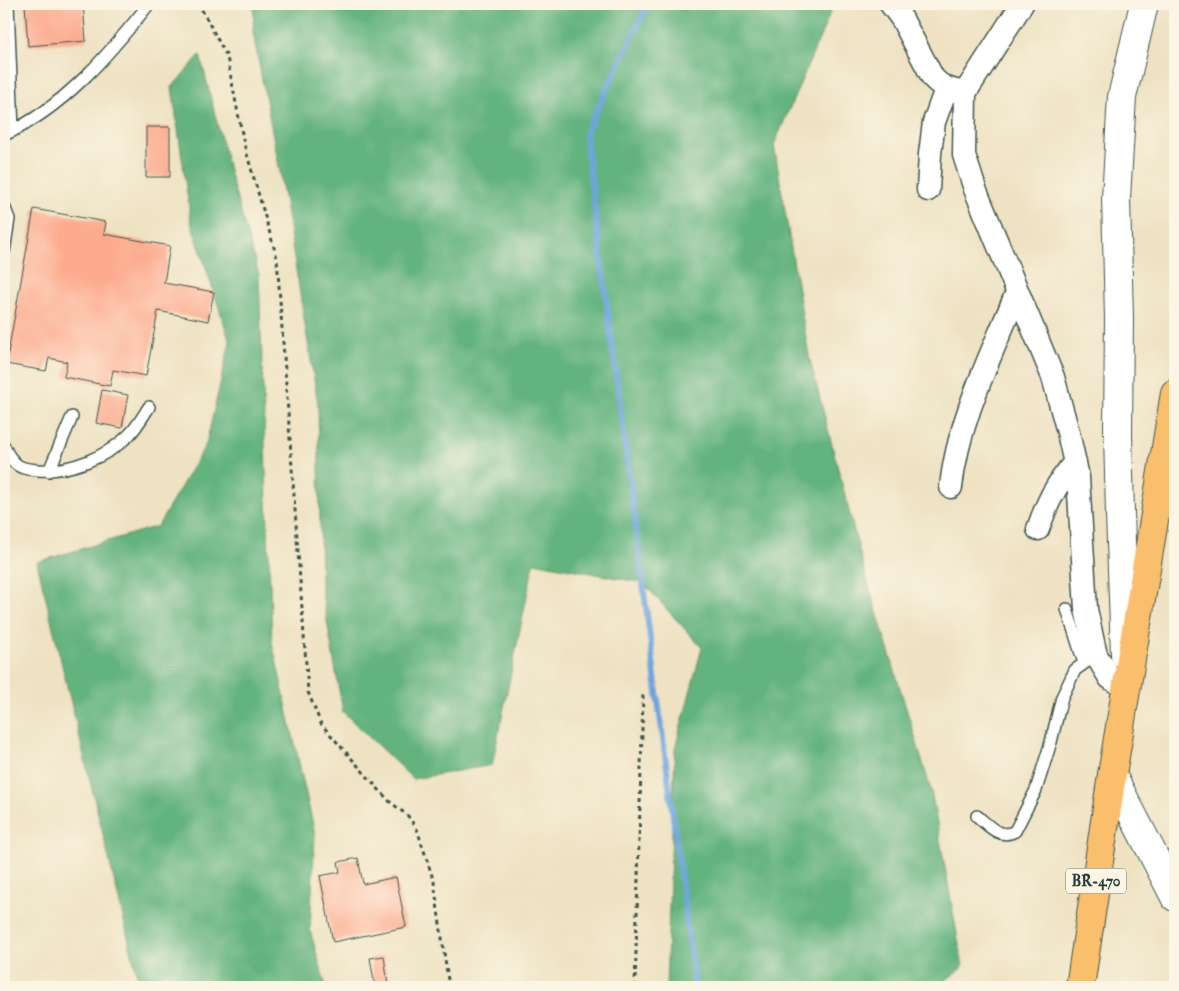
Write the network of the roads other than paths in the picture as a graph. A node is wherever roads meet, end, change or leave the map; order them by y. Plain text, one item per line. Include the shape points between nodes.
1 (8, 4) edge
2 (150, 4) edge
3 (890, 4) edge
4 (1022, 4) edge
5 (1144, 4) edge
6 (955, 91) junction
7 (8, 133) edge
8 (928, 190) dead end
9 (4, 206) edge
10 (4, 252) edge
11 (1017, 292) junction
12 (1175, 393) edge
13 (149, 407) dead end
14 (72, 417) dead end
15 (4, 446) edge
16 (1075, 462) junction
17 (49, 471) junction
18 (950, 487) dead end
19 (1038, 529) dead end
20 (1067, 609) dead end
21 (1090, 659) junction
22 (1127, 689) junction
23 (1112, 775) junction
24 (977, 816) dead end
25 (1175, 897) edge
26 (1080, 987) edge

1 - 7 lane
2 - 7 lane via 80,83 60,100
3 - 6 street via 902,19 933,78
4 - 6 street
5 - 22 street via 1122,97 1116,198 1119,494
6 - 8 street via 934,122
6 - 11 street via 964,155
9 - 10 lane via 9,219
11 - 16 street via 1053,377
11 - 18 street via 964,426 953,461
12 - 22 highway, BR-470
13 - 17 lane via 130,434 114,447 83,462
14 - 17 lane
15 - 17 lane via 14,462 25,469
16 - 19 street via 1046,504
16 - 21 street
20 - 21 lane
21 - 22 street
21 - 24 lane via 1075,670 1062,698 1036,790 1015,831 1000,834
22 - 23 highway, BR-470
23 - 25 street
23 - 26 highway, BR-470

